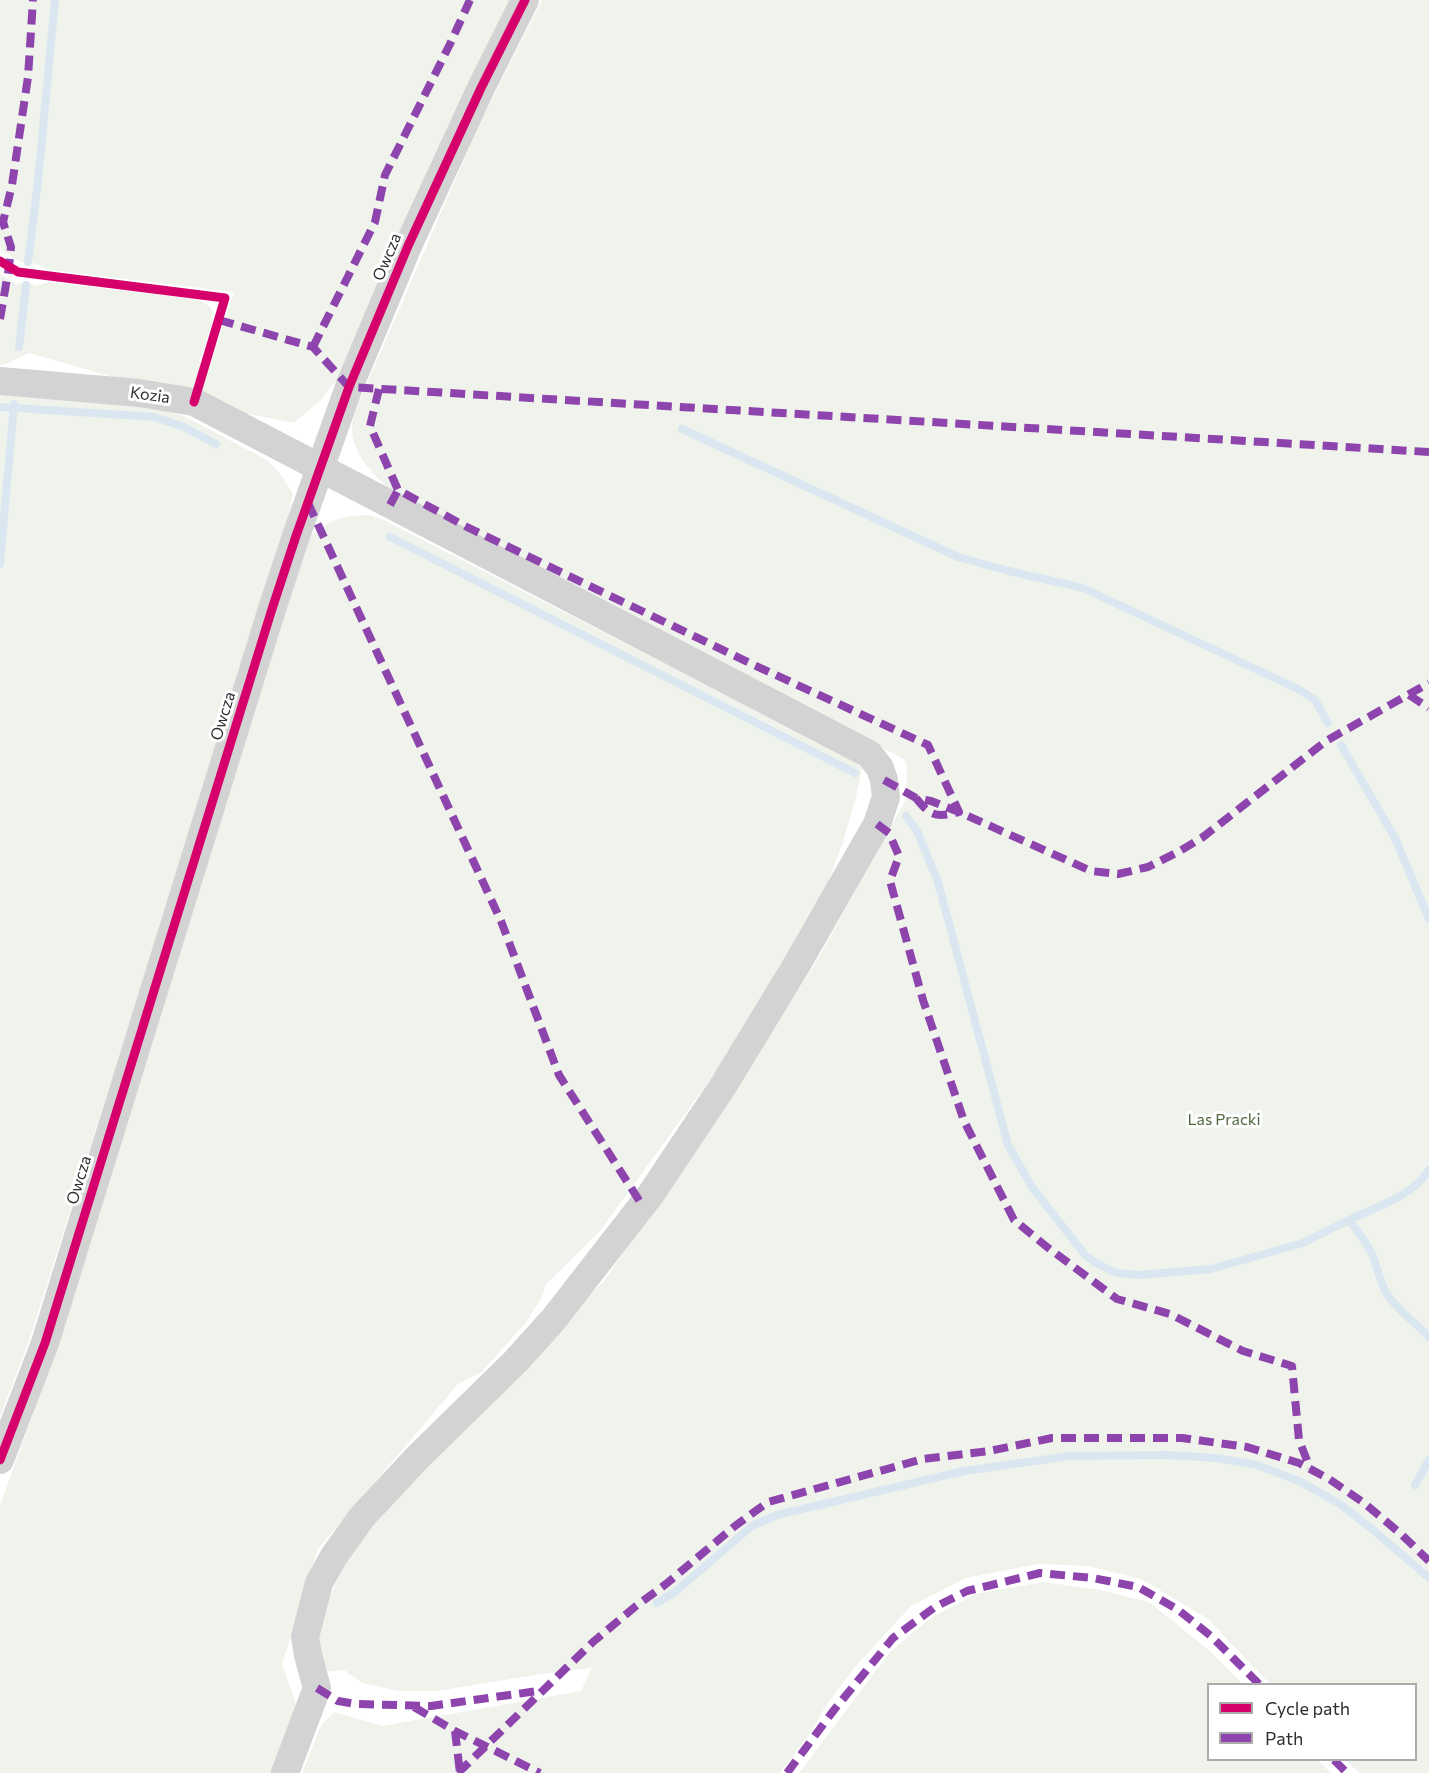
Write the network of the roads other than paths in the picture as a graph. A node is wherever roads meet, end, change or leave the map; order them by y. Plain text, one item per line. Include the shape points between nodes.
1 (525, 0) edge
2 (0, 381) edge
3 (320, 468) junction
4 (0, 1460) edge
5 (285, 1773) edge

1 - 3 street, Owcza via 408,246
2 - 3 street, Kozia via 139,393 194,402
3 - 4 street, Owcza via 272,609 45,1343
3 - 5 street, Kozia via 869,754 880,768 886,797 877,824 796,966 651,1194 553,1320 385,1492 334,1556 319,1583 305,1637 317,1688

